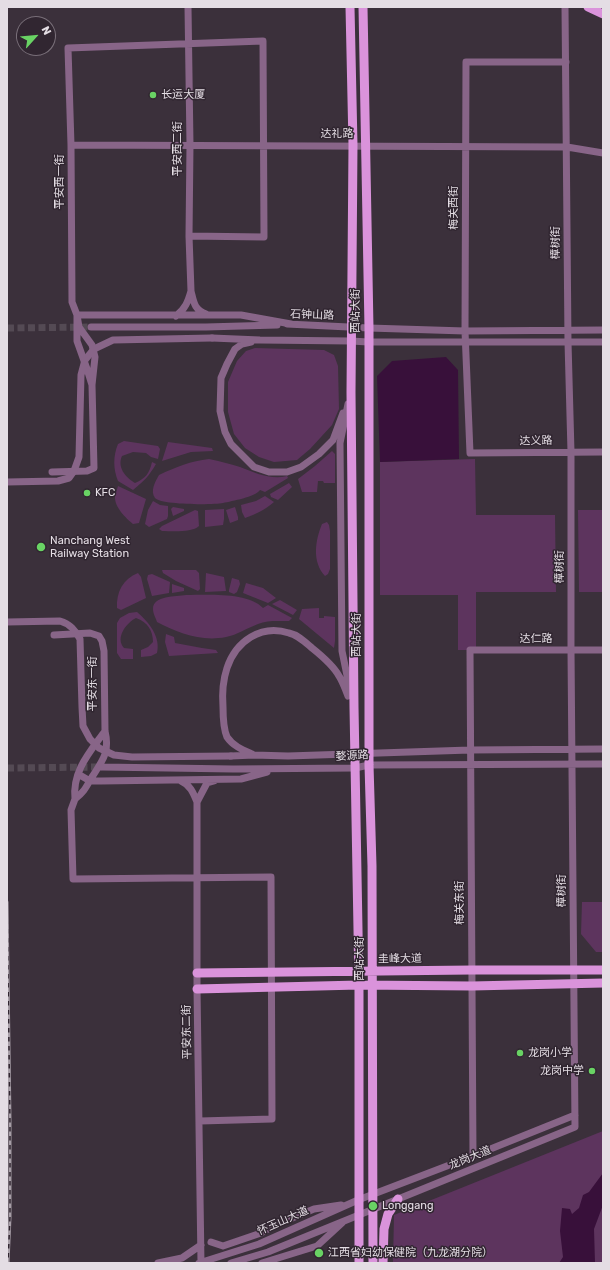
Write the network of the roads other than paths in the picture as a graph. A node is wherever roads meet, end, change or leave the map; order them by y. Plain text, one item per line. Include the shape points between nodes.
1 (188, 7) edge
2 (363, 7) edge
3 (566, 7) edge
4 (588, 7) edge
5 (350, 8) edge
6 (603, 14) edge
7 (188, 44) junction
8 (566, 62) junction
9 (71, 145) junction
10 (190, 145) junction
11 (264, 145) junction
12 (353, 145) junction
13 (366, 145) junction
14 (465, 147) junction
15 (567, 147) junction
16 (603, 153) edge
17 (189, 236) junction
18 (190, 291) junction
19 (77, 315) junction
20 (208, 315) junction
21 (176, 316) junction
22 (291, 324) junction
23 (91, 327) tunnel mouth
24 (352, 328) junction
25 (369, 328) junction
26 (568, 330) junction
27 (603, 330) edge
28 (465, 331) junction
29 (260, 340) junction
30 (351, 341) junction
31 (368, 342) junction
32 (568, 342) junction
33 (603, 342) edge
34 (465, 343) junction
35 (92, 386) junction
36 (351, 392) junction
37 (571, 452) junction
38 (603, 452) edge
39 (470, 453) joint
40 (52, 472) dead end
41 (7, 482) edge
42 (7, 622) edge
43 (54, 635) dead end
44 (470, 650) joint
45 (571, 650) junction
46 (603, 650) edge
47 (354, 707) junction
48 (105, 731) junction
49 (572, 749) junction
50 (603, 749) edge
51 (470, 750) junction
52 (369, 753) junction
53 (355, 754) junction
54 (254, 755) junction
55 (572, 764) junction
56 (603, 764) edge
57 (470, 765) junction
58 (369, 766) junction
59 (102, 767) tunnel mouth
60 (355, 768) junction
61 (277, 769) junction
62 (78, 774) junction
63 (220, 779) junction
64 (178, 780) junction
65 (90, 781) junction
66 (75, 798) junction
67 (197, 802) junction
68 (198, 878) junction
69 (472, 970) junction
70 (573, 970) junction
71 (603, 970) edge
72 (358, 971) junction
73 (372, 971) junction
74 (271, 972) junction
75 (197, 973) junction
76 (603, 983) edge
77 (574, 984) junction
78 (359, 985) junction
79 (372, 986) junction
80 (472, 986) junction
81 (271, 987) junction
82 (198, 989) junction
83 (575, 1115) junction
84 (200, 1121) junction
85 (575, 1127) joint
86 (473, 1156) junction
87 (374, 1194) junction
88 (398, 1199) junction
89 (358, 1200) junction
90 (349, 1204) junction
91 (374, 1209) junction
92 (358, 1215) junction
93 (346, 1220) junction
94 (201, 1223) junction
95 (211, 1242) junction
96 (201, 1245) junction
97 (230, 1252) junction
98 (158, 1263) edge
99 (200, 1263) edge
100 (232, 1263) edge
101 (262, 1263) edge
102 (359, 1263) edge
103 (373, 1263) edge
104 (383, 1263) edge

1 - 7 street, 平安西二街
2 - 13 main road, 西站大街
3 - 8 street, 樟树街
4 - 6 main road
5 - 12 main road, 西站大街
7 - 9 street, 平安西一街 via 68,48
7 - 10 street, 平安西二街
7 - 11 street via 263,41
8 - 14 street, 梅关西街 via 466,62
8 - 15 street, 樟树街
9 - 10 street, 达礼路
9 - 19 street, 平安西一街 via 72,302
10 - 11 street, 达礼路
10 - 17 street, 平安西二街
11 - 12 street, 达礼路
11 - 17 street via 264,237
12 - 13 street, 达礼路
12 - 24 main road, 西站大街
13 - 14 street, 达礼路
13 - 25 main road, 西站大街
14 - 15 street, 达礼路
14 - 28 street, 梅关西街
15 - 16 street, 达礼路
15 - 26 street, 樟树街
17 - 18 street, 平安西二街
18 - 20 street via 199,311
18 - 21 street via 183,311
19 - 21 street
19 - 35 street via 77,341
19 - 35 street via 79,327 92,345 95,357
20 - 21 street
20 - 22 street via 240,315
22 - 23 street, 石钟山路
22 - 24 street, 石钟山路
24 - 25 street, 石钟山路
24 - 30 main road, 西站大街
25 - 28 street, 石钟山路
25 - 31 main road, 西站大街
26 - 27 street, 石钟山路
26 - 28 street, 石钟山路
26 - 32 street, 樟树街
28 - 34 street, 梅关西街
29 - 30 street
29 - 36 street via 242,344 235,349 221,378 220,412 225,432 231,444 254,467 269,472 287,472 301,467 319,454 333,440
29 - 41 street, bridge via 112,340 94,349 85,360 81,375 79,457 74,471 69,478 58,481
30 - 31 street
30 - 36 main road, 西站大街
31 - 34 street
31 - 52 main road, 西站大街
32 - 33 street
32 - 34 street
32 - 37 street, 樟树街
34 - 39 street, 梅关西街
35 - 40 street via 94,468 87,471
36 - 47 main road, 西站大街
37 - 38 street, 达义路
37 - 39 street, 达义路
37 - 45 street, 樟树街
42 - 54 street, 婺源路, bridge via 60,621 75,630 80,639 83,726 98,748 114,755 132,757
43 - 48 street, 平安东一街 via 90,633 99,636 102,641
44 - 45 street, 达仁路
44 - 51 street, 梅关东街
45 - 46 street, 达仁路
45 - 49 street, 樟树街
47 - 53 main road, 西站大街
47 - 54 street via 339,676 325,659 304,641 291,633 278,630 257,634 244,641 233,654 222,692 227,736 236,746
48 - 62 street via 80,766
48 - 65 street via 106,750 102,763
49 - 50 street, 婺源路
49 - 51 street, 婺源路
49 - 55 street, 樟树街
51 - 52 street, 婺源路
51 - 57 street, 梅关东街
52 - 53 street, 婺源路
52 - 58 main road, 西站大街
53 - 54 street, 婺源路
53 - 60 main road, 西站大街
55 - 56 street, 婺源路
55 - 57 street, 婺源路
55 - 70 street, 樟树街
57 - 58 street, 婺源路
57 - 69 street, 梅关东街
58 - 60 street, 婺源路
58 - 73 main road, 西站大街
59 - 61 street, 婺源路
60 - 61 street, 婺源路
60 - 72 main road, 西站大街
61 - 63 street via 242,779
62 - 65 street
62 - 66 street via 74,788
63 - 64 street
63 - 67 street via 207,783
64 - 65 street
64 - 67 street via 188,784
65 - 66 street via 83,793
66 - 68 street via 71,810 73,880
67 - 68 street, 平安东二街
68 - 74 street via 271,877
68 - 75 street, 平安东二街
69 - 70 main road, 圭峰大道
69 - 73 main road, 圭峰大道
69 - 80 street, 梅关东街
70 - 71 main road, 圭峰大道
70 - 77 street, 樟树街
72 - 73 main road, 圭峰大道
72 - 74 main road, 圭峰大道
72 - 78 main road, 西站大街
73 - 79 main road, 西站大街
74 - 75 main road, 圭峰大道
74 - 81 street
75 - 82 street, 平安东二街
76 - 77 main road
77 - 80 main road
77 - 83 street, 樟树街
78 - 79 main road
78 - 81 main road
78 - 89 main road, 西站大街
79 - 80 main road
79 - 87 main road, 西站大街
80 - 86 street, 梅关东街
81 - 82 main road
81 - 84 street via 272,1119
82 - 84 street, 平安东二街
83 - 85 street, 樟树街
83 - 86 street, 龙岗大道
84 - 94 street, 平安东二街
85 - 88 street, 龙岗大道
86 - 87 street, 龙岗大道
87 - 89 street, 怀玉山大道
87 - 91 main road, 西站大街
88 - 91 street, 龙岗大道
88 - 104 main road via 388,1214 384,1229
89 - 90 street, 怀玉山大道
89 - 92 main road, 西站大街
90 - 95 street via 314,1209 261,1233 223,1246
90 - 97 street, 怀玉山大道 via 259,1244
91 - 92 street, 怀玉山大道
91 - 103 main road, 西站大街
92 - 93 street, 怀玉山大道
92 - 102 main road, 西站大街
93 - 100 street, 怀玉山大道 via 268,1252
93 - 101 street via 317,1246
94 - 95 street via 204,1235
94 - 96 street, 平安东二街
95 - 97 street via 220,1250
96 - 98 street via 182,1258
96 - 99 street, 平安东二街
97 - 99 street, 怀玉山大道

